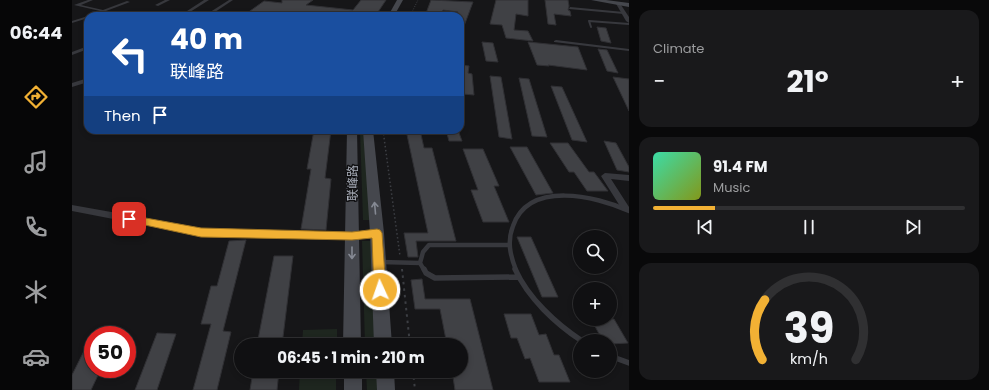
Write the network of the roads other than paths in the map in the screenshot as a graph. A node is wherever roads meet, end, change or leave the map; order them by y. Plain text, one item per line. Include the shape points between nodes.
1 (92, 0) edge
2 (168, 0) edge
3 (207, 0) edge
4 (230, 0) edge
5 (400, 0) edge
6 (598, 0) edge
7 (128, 2) dead end
8 (617, 3) junction
9 (157, 5) dead end
10 (629, 5) edge
11 (74, 6) edge
12 (570, 8) dead end
13 (189, 11) dead end
14 (104, 12) joint
15 (212, 12) edge
16 (393, 12) edge
17 (624, 13) junction
18 (84, 18) edge
19 (629, 21) edge
20 (72, 22) edge
21 (629, 24) edge
22 (591, 26) dead end
23 (556, 41) dead end
24 (84, 49) edge
25 (629, 50) edge
26 (72, 54) edge
27 (84, 81) edge
28 (72, 85) edge
29 (352, 134) edge
30 (368, 134) edge
31 (629, 178) edge
32 (72, 208) edge
33 (628, 210) edge
34 (377, 233) junction
35 (352, 236) junction
36 (509, 245) junction
37 (379, 262) junction
38 (420, 263) junction
39 (519, 277) junction
40 (573, 335) edge
41 (352, 338) edge
42 (383, 338) edge
43 (617, 360) edge
44 (629, 363) edge
45 (353, 378) edge
46 (385, 378) edge
47 (353, 390) edge
48 (386, 390) edge

1 - 11 street
2 - 9 street
3 - 13 street
4 - 15 street
5 - 16 main road
6 - 8 main road
7 - 14 street
8 - 10 main road
8 - 17 street
11 - 14 street
12 - 17 street
17 - 19 street
18 - 20 street
21 - 22 lane via 589,21
23 - 25 street
24 - 26 street
27 - 28 street
29 - 35 main road, 联峰路
34 -> 30 main road, 联峰路
31 - 33 street via 605,176
32 - 35 street via 201,232
33 - 36 lane via 596,198 567,195 543,197 524,207 512,223
34 - 35 street
34 - 37 main road, 联峰路
35 -> 41 main road, 联峰路
36 - 38 lane via 429,246 423,252
36 - 39 lane
37 - 38 lane
37 - 42 main road, 联峰路
38 - 39 lane via 426,273 435,278
39 - 40 lane via 541,308
43 - 44 lane
45 - 47 main road
46 - 48 main road

